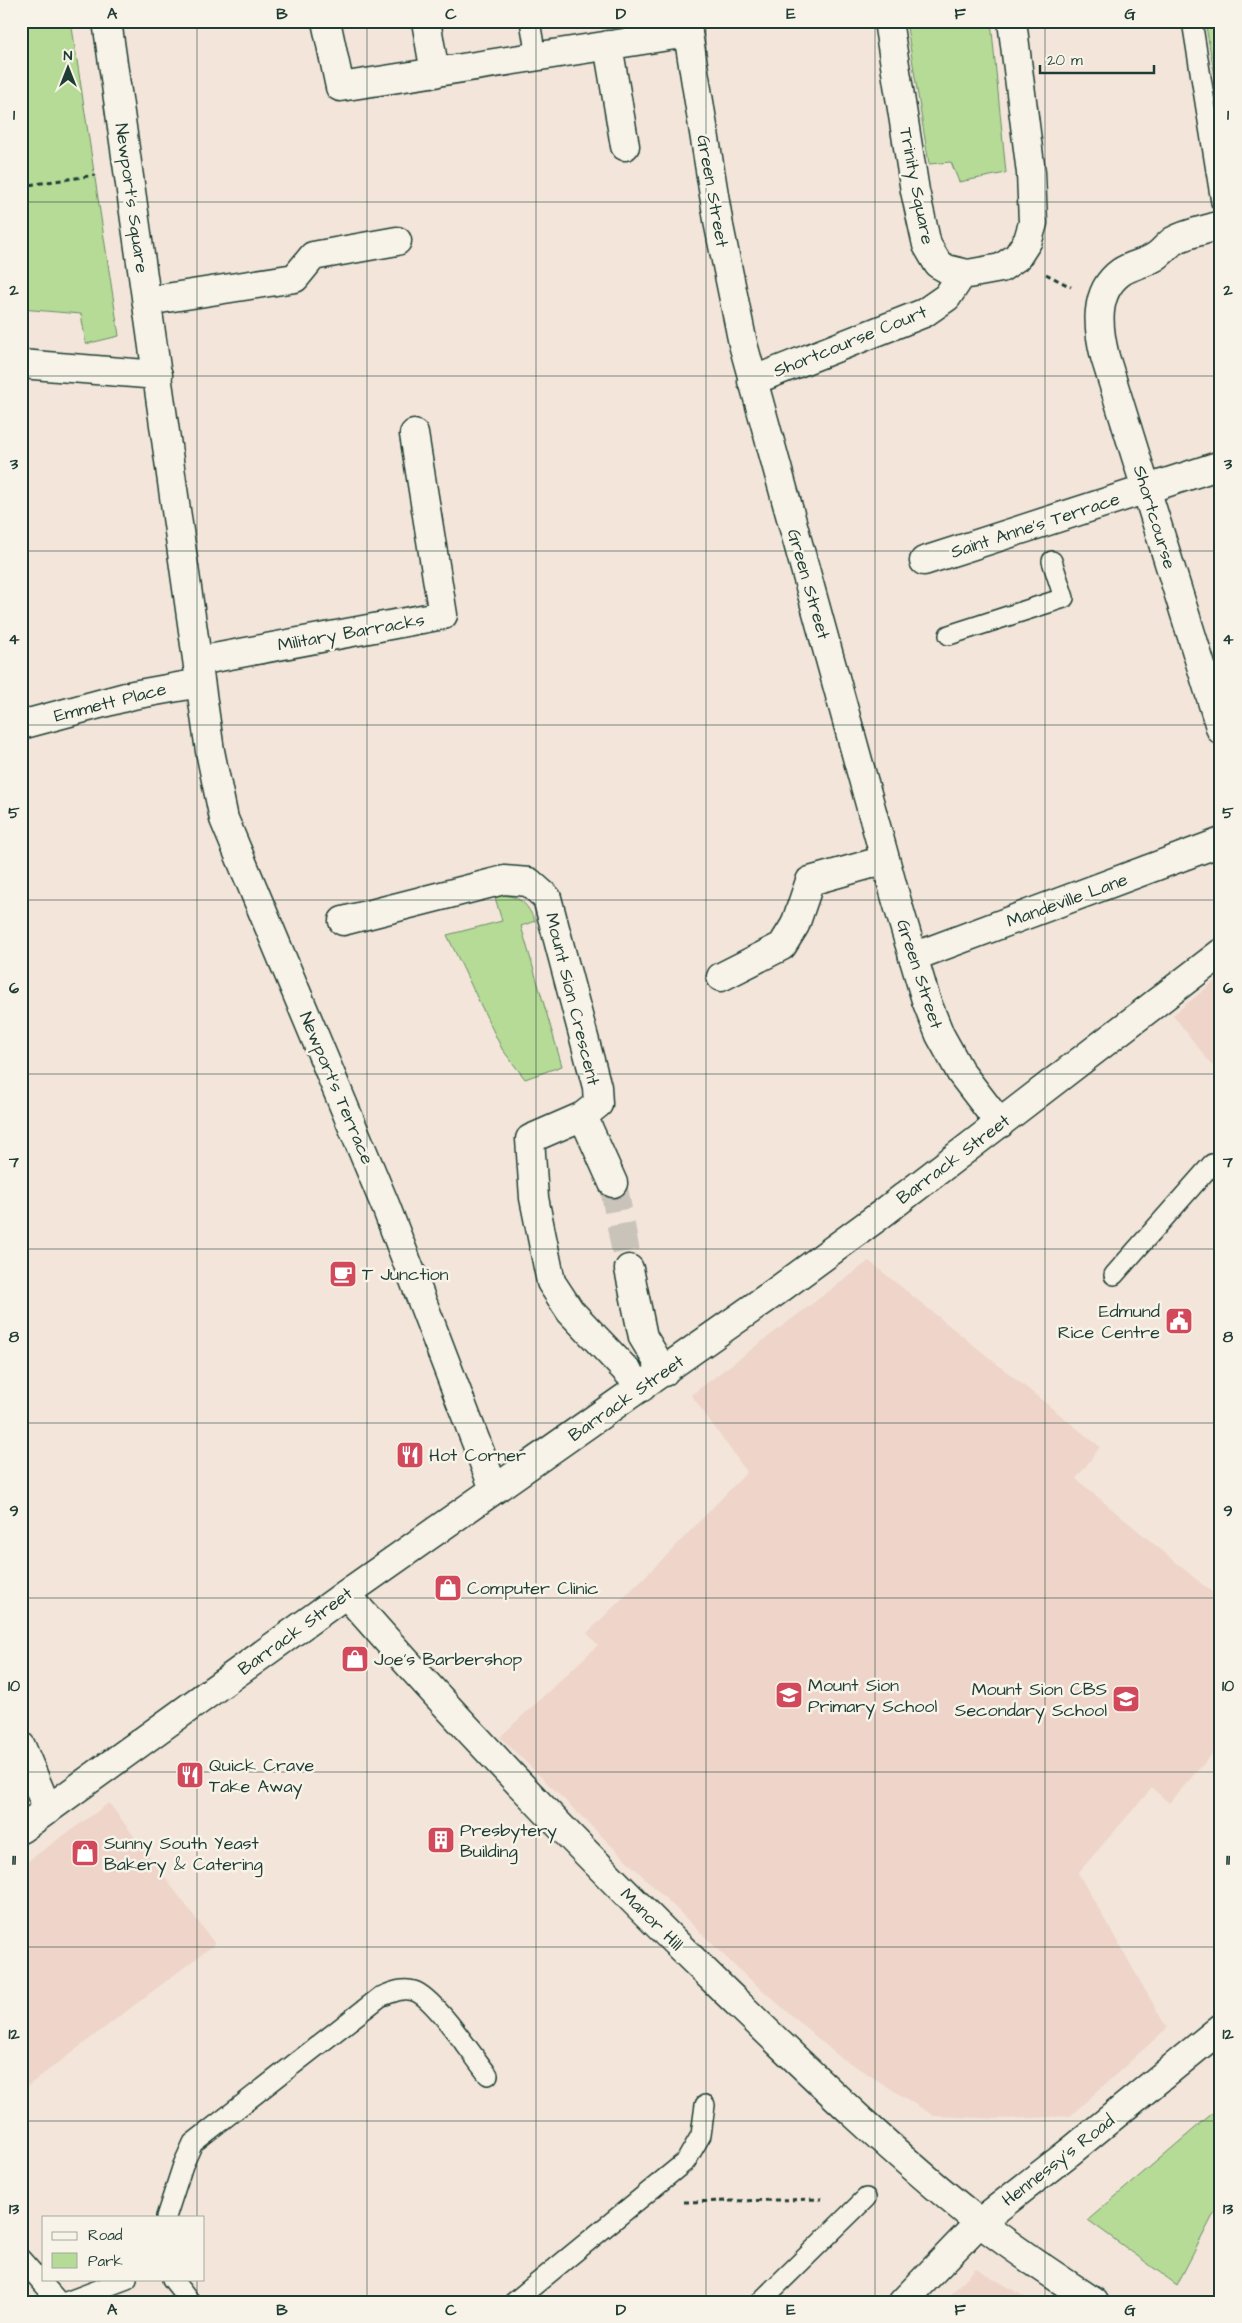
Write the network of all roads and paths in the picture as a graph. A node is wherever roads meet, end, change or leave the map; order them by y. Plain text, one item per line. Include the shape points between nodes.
1 (107, 21) edge
2 (326, 21) edge
3 (426, 21) edge
4 (530, 21) edge
5 (888, 21) edge
6 (1012, 21) edge
7 (1192, 21) edge
8 (687, 27) edge
9 (608, 45) junction
10 (536, 57) junction
11 (435, 72) junction
12 (625, 146) dead end
13 (128, 170) junction
14 (21, 186) edge
15 (1221, 202) edge
16 (1221, 225) edge
17 (397, 241) dead end
18 (1017, 257) junction
19 (963, 273) junction
20 (147, 301) junction
21 (1101, 303) junction
22 (21, 364) edge
23 (158, 375) junction
24 (752, 381) junction
25 (414, 434) dead end
26 (1221, 465) edge
27 (1146, 490) junction
28 (924, 561) dead end
29 (1052, 561) dead end
30 (949, 635) dead end
31 (199, 672) junction
32 (21, 725) edge
33 (1221, 730) edge
34 (1221, 842) edge
35 (885, 860) junction
36 (343, 922) dead end
37 (1221, 953) edge
38 (913, 957) junction
39 (721, 977) dead end
40 (583, 1116) junction
41 (1000, 1124) junction
42 (1221, 1172) edge
43 (613, 1183) tunnel mouth
44 (629, 1270) tunnel mouth
45 (1114, 1275) dead end
46 (653, 1379) junction
47 (494, 1489) junction
48 (346, 1594) junction
49 (21, 1746) edge
50 (48, 1810) junction
51 (21, 1829) edge
52 (1221, 2028) edge
53 (488, 2075) dead end
54 (705, 2105) dead end
55 (866, 2198) joint
56 (637, 2203) junction
57 (166, 2216) edge
58 (980, 2222) junction
59 (21, 2259) edge
60 (27, 2279) edge
61 (125, 2280) edge
62 (173, 2280) edge
63 (59, 2302) edge
64 (66, 2302) edge
65 (190, 2302) edge
66 (514, 2302) edge
67 (760, 2302) edge
68 (903, 2302) edge
69 (1094, 2302) edge

1 - 13 street, Newport's Square
2 - 11 street via 340,87
3 - 11 street
4 - 10 lane
5 - 19 street, Trinity Square via 915,191 927,245 938,264
6 - 18 street, Trinity Square via 1034,212 1028,240
7 - 15 lane
8 - 9 street
8 - 24 street, Green Street via 719,226
9 - 10 street
9 - 12 street
10 - 11 street
13 - 14 path
13 - 20 street, Newport's Square
16 - 21 street via 1174,241 1154,258 1122,272 1113,280
17 - 20 street via 313,256 295,278
18 - 19 street, Trinity Square via 991,271
18 - 21 path
19 - 24 street, Shortcourse Court via 946,297 924,313
20 - 23 street, Newport's Square
21 - 27 street, Shortcourse via 1101,340
22 - 23 street
23 - 31 street, Newport's Square
24 - 35 street, Green Street
25 - 31 street, Military Barracks via 443,615
26 - 27 street, Saint Anne's Terrace
27 - 28 street, Saint Anne's Terrace
27 - 33 street, Shortcourse
29 - 30 lane via 1064,598
31 - 32 street, Emmett Place via 133,695
31 - 47 street, Newport's Terrace via 214,776 230,838 375,1179
34 - 38 street, Mandeville Lane
35 - 38 street, Green Street
35 - 39 street via 810,881 795,925 782,946
36 - 40 street, Mount Sion Crescent via 504,880 529,882 547,898 597,1087 598,1104
37 - 41 street, Barrack Street
38 - 41 street, Green Street via 940,1035 961,1073
40 - 43 street
40 - 46 street, Mount Sion Crescent via 530,1139 534,1198 551,1282 570,1311
41 - 46 street, Barrack Street
42 - 45 lane via 1212,1164
44 - 46 street
46 - 47 street, Barrack Street
47 - 48 street, Barrack Street
48 - 50 street, Barrack Street
48 - 58 street, Manor Hill via 430,1690 532,1798 704,1970 855,2115
49 - 50 street
50 - 51 street, Barrack Street
52 - 58 street, Hennessy's Road
53 - 57 lane via 430,2000 414,1991 400,1990 380,1997 193,2143
54 - 56 lane via 701,2135 686,2161
55 - 56 path
55 - 67 lane
56 - 66 lane
58 - 68 street, Hennessy's Road
58 - 69 street, Manor Hill
59 - 60 lane
60 - 63 lane
61 - 64 lane
62 - 65 lane

